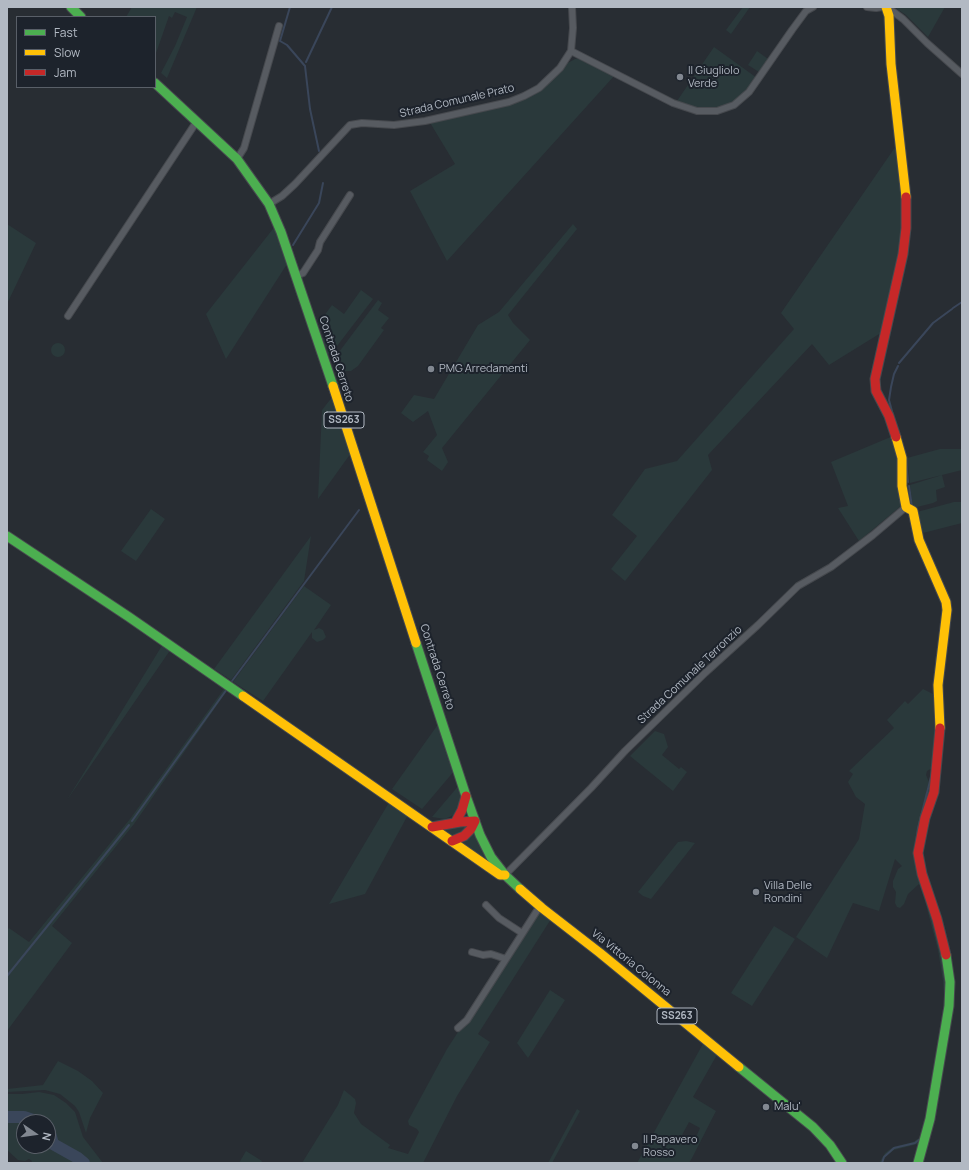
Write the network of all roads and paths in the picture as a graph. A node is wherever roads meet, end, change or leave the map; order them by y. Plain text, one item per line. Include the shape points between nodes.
1 (71, 7) edge
2 (572, 7) edge
3 (813, 7) edge
4 (867, 7) edge
5 (882, 7) edge
6 (886, 7) edge
7 (81, 16) edge
8 (279, 26) dead end
9 (571, 51) junction
10 (962, 74) edge
11 (156, 84) edge
12 (197, 121) junction
13 (237, 159) junction
14 (350, 195) dead end
15 (269, 204) junction
16 (296, 276) junction
17 (68, 316) dead end
18 (906, 507) junction
19 (7, 536) edge
20 (466, 796) junction
21 (475, 821) junction
22 (455, 823) junction
23 (432, 827) junction
24 (452, 840) junction
25 (504, 875) junction
26 (486, 905) dead end
27 (540, 906) junction
28 (522, 933) junction
29 (472, 952) dead end
30 (506, 959) junction
31 (458, 1028) dead end
32 (842, 1163) edge
33 (918, 1163) edge

1 - 7 street
2 - 9 street, Strada Comunale Prato
3 - 9 street via 806,11 796,24 749,92 734,105 717,111 697,111 673,103
4 - 5 street
6 - 10 street via 903,19
6 - 18 street via 889,16 890,64 906,192 906,228 903,254 875,379 876,391 889,416 902,458 902,486
8 - 13 street via 244,148
9 - 15 street, Strada Comunale Prato via 560,68 539,88 508,102 394,126 350,125 282,196
11 - 12 street, Contrada Cerreto / SS263
12 - 13 street, Contrada Cerreto / SS263
12 - 17 street
13 - 15 street, Contrada Cerreto / SS263
14 - 16 street via 303,273
15 - 16 street, Contrada Cerreto / SS263
16 - 20 street, Contrada Cerreto / SS263
18 - 25 street, Strada Comunale Terronzio via 831,567 798,586 625,751
18 - 33 street via 913,511 919,540 946,602 947,610 938,685 940,732 937,769 934,792 918,853 947,958 949,1006 930,1119
19 - 23 street via 129,617
20 - 21 street, Via Vittoria Colonna / SS263
20 - 22 street
21 - 22 street
21 - 24 street via 464,836
21 - 25 street, Via Vittoria Colonna / SS263 via 488,851
22 - 23 street
23 - 24 street
24 - 25 street via 500,876
25 - 27 street, Via Vittoria Colonna / SS263
26 - 28 street
27 - 28 street
27 - 32 street, Via Vittoria Colonna / SS263 via 813,1127
28 - 30 street
29 - 30 street
30 - 31 street via 467,1020

